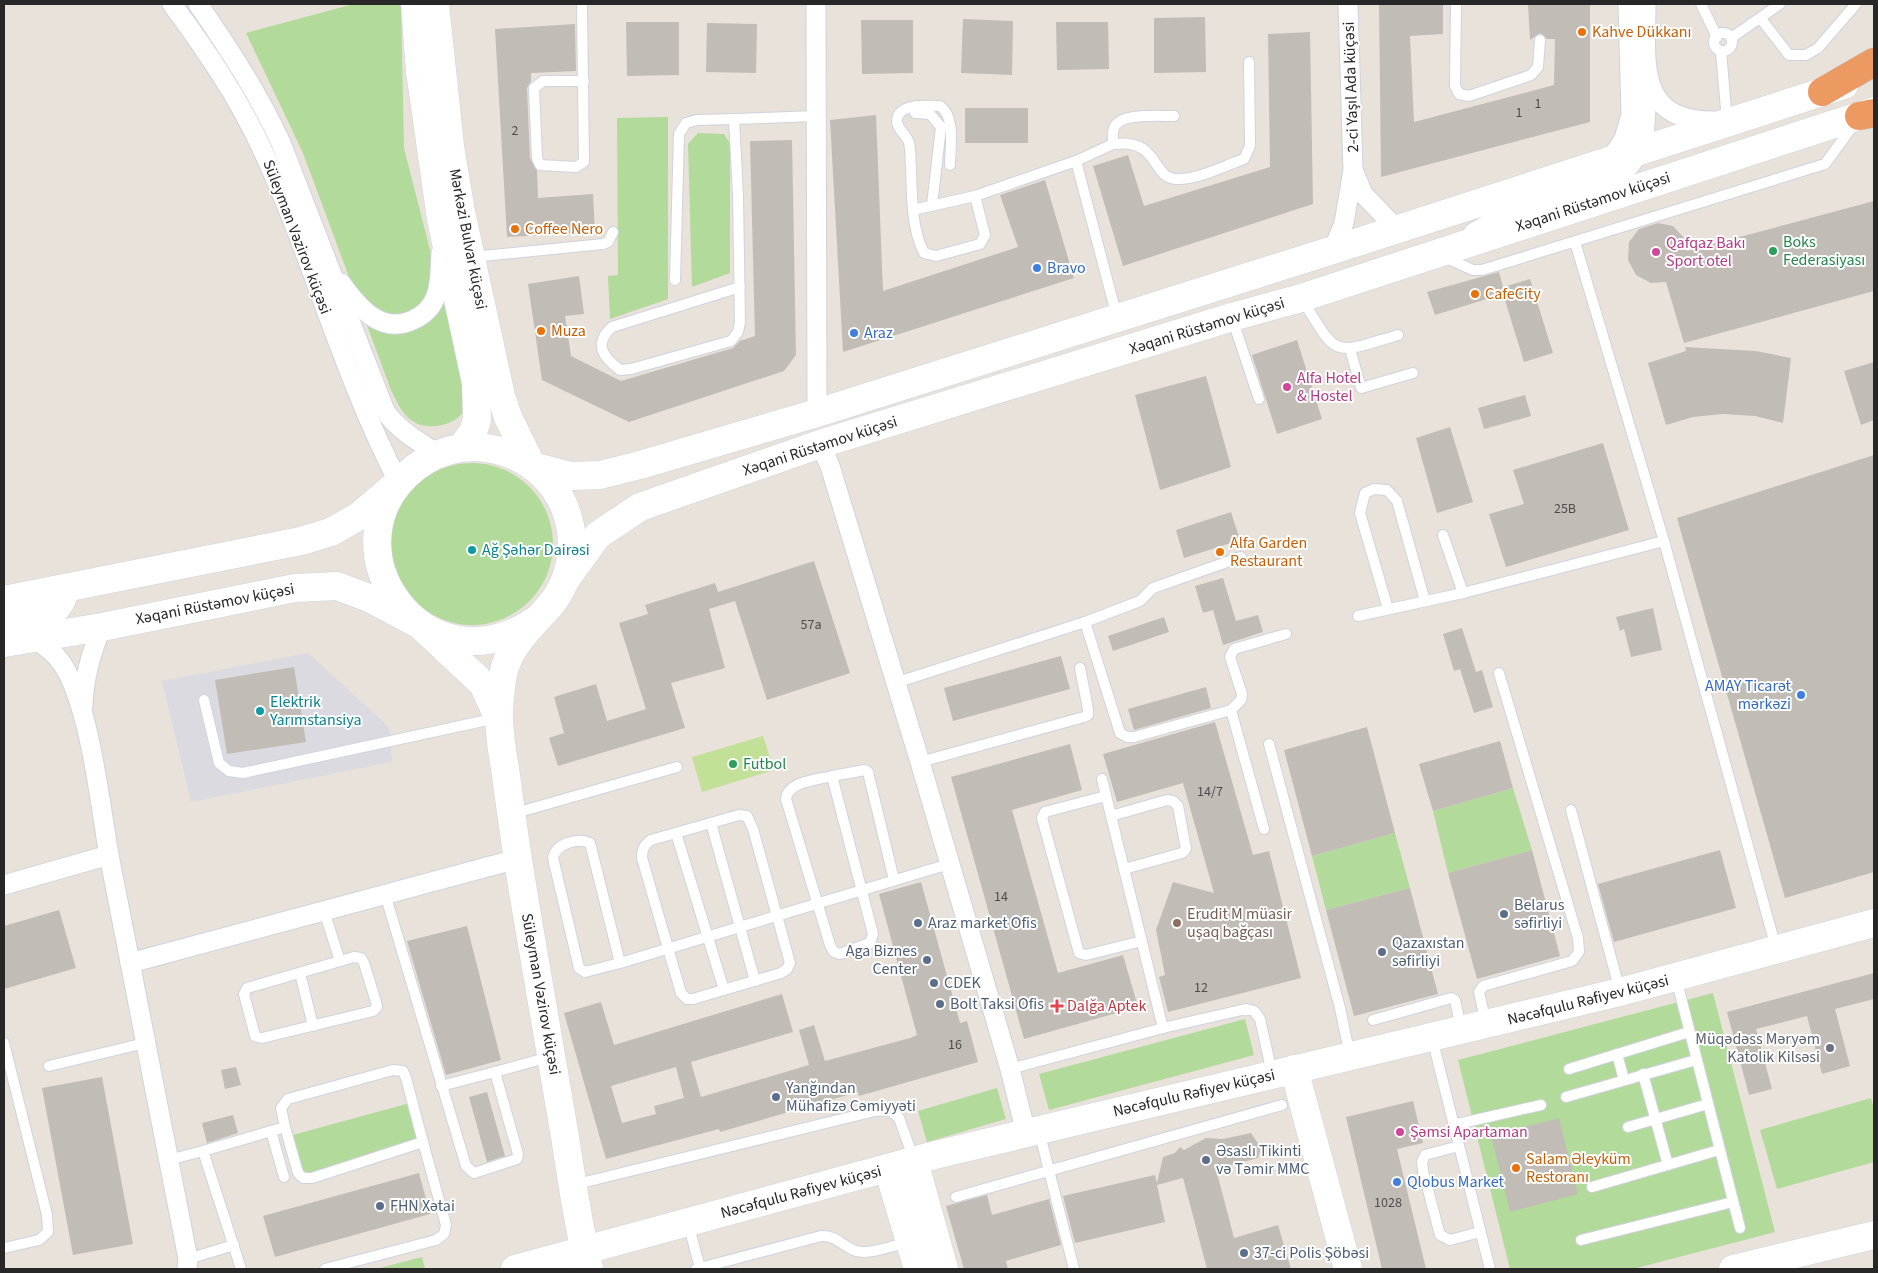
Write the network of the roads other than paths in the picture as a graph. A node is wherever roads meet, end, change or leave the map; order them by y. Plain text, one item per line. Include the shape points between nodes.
1 (172, 4) edge
2 (198, 4) edge
3 (416, 4) edge
4 (435, 4) edge
5 (582, 4) edge
6 (1348, 4) edge
7 (1456, 4) edge
8 (1628, 4) edge
9 (1646, 4) edge
10 (1701, 4) edge
11 (1780, 4) edge
12 (1856, 4) edge
13 (817, 5) edge
14 (1761, 19) junction
15 (1717, 37) junction
16 (1731, 38) junction
17 (1540, 40) dead end
18 (1721, 51) junction
19 (1249, 62) dead end
20 (1874, 62) edge
21 (1646, 74) junction
22 (1874, 75) edge
23 (584, 81) junction
24 (1822, 92) junction
25 (914, 113) dead end
26 (1869, 114) edge
27 (816, 116) junction
28 (1174, 116) dead end
29 (734, 119) junction
30 (1727, 121) junction
31 (1113, 144) junction
32 (1640, 150) junction
33 (1610, 160) junction
34 (1076, 161) junction
35 (950, 166) dead end
36 (1353, 170) junction
37 (976, 196) junction
38 (932, 205) junction
39 (913, 210) junction
40 (441, 219) junction
41 (1398, 230) junction
42 (613, 232) dead end
43 (1575, 242) junction
44 (1333, 250) junction
45 (1437, 253) junction
46 (471, 257) junction
47 (328, 263) junction
48 (675, 280) dead end
49 (740, 287) junction
50 (1301, 298) junction
51 (1232, 317) junction
52 (1117, 318) junction
53 (1398, 335) dead end
54 (1350, 349) junction
55 (1413, 374) dead end
56 (1259, 399) dead end
57 (817, 413) junction
58 (820, 444) junction
59 (450, 450) junction
60 (532, 466) junction
61 (399, 483) junction
62 (1443, 535) dead end
63 (1664, 541) junction
64 (1242, 557) dead end
65 (566, 579) junction
66 (65, 589) junction
67 (1463, 593) junction
68 (4, 600) edge
69 (1425, 601) junction
70 (1388, 609) junction
71 (1358, 616) dead end
72 (536, 620) junction
73 (1085, 622) junction
74 (4, 624) edge
75 (420, 625) junction
76 (102, 627) junction
77 (1286, 634) dead end
78 (32, 638) junction
79 (4, 643) edge
80 (1080, 668) dead end
81 (1500, 673) dead end
82 (895, 683) junction
83 (204, 700) dead end
84 (83, 709) junction
85 (1231, 710) junction
86 (498, 718) junction
87 (1268, 744) dead end
88 (920, 762) junction
89 (677, 767) dead end
90 (832, 776) junction
91 (1102, 779) dead end
92 (1106, 796) junction
93 (1571, 810) dead end
94 (511, 814) junction
95 (1112, 816) junction
96 (711, 824) junction
97 (1264, 829) dead end
98 (676, 833) junction
99 (109, 855) junction
100 (517, 859) junction
101 (949, 864) junction
102 (1124, 869) junction
103 (894, 880) junction
104 (4, 885) edge
105 (860, 890) junction
106 (385, 894) junction
107 (818, 902) junction
108 (324, 911) junction
109 (777, 914) junction
110 (1874, 923) edge
111 (740, 926) junction
112 (707, 935) junction
113 (1142, 941) junction
114 (668, 949) junction
115 (1777, 951) junction
116 (340, 961) junction
117 (130, 963) junction
118 (620, 964) junction
119 (300, 973) junction
120 (1676, 978) junction
121 (755, 981) junction
122 (724, 990) junction
123 (1620, 992) junction
124 (1373, 1020) dead end
125 (313, 1026) junction
126 (1163, 1028) junction
127 (1474, 1028) junction
128 (1689, 1032) junction
129 (1432, 1038) junction
130 (4, 1043) edge
131 (145, 1043) junction
132 (1617, 1054) junction
133 (551, 1056) junction
134 (1350, 1057) junction
135 (1696, 1060) junction
136 (49, 1066) dead end
137 (1010, 1069) junction
138 (1569, 1069) dead end
139 (495, 1072) junction
140 (1283, 1072) junction
141 (1643, 1074) junction
142 (1624, 1080) junction
143 (441, 1086) junction
144 (1566, 1097) dead end
145 (1708, 1104) junction
146 (1282, 1105) dead end
147 (1541, 1105) dead end
148 (1655, 1119) junction
149 (1453, 1125) junction
150 (1628, 1127) dead end
151 (285, 1128) junction
152 (271, 1131) junction
153 (1032, 1131) junction
154 (423, 1142) junction
155 (1459, 1146) junction
156 (1719, 1150) junction
157 (203, 1151) junction
158 (168, 1160) junction
159 (914, 1161) junction
160 (1668, 1165) junction
161 (888, 1168) junction
162 (1049, 1172) junction
163 (284, 1177) dead end
164 (573, 1185) junction
165 (1592, 1187) dead end
166 (956, 1197) dead end
167 (1733, 1202) junction
168 (688, 1222) junction
169 (1740, 1228) dead end
170 (1480, 1232) junction
171 (1874, 1235) edge
172 (1582, 1240) dead end
173 (910, 1242) junction
174 (234, 1245) junction
175 (4, 1248) edge
176 (586, 1260) edge
177 (190, 1266) edge
178 (241, 1269) edge
179 (325, 1269) edge
180 (515, 1269) edge
181 (698, 1269) edge
182 (918, 1269) edge
183 (944, 1269) edge
184 (1074, 1269) edge
185 (1348, 1269) edge
186 (1490, 1269) edge
187 (1733, 1269) edge

1 - 61 street, Süleyman Vəzirov küçəsi via 233,92 262,148 363,408
2 - 47 street, Süleyman Vəzirov küçəsi via 266,108
3 - 40 main road, Mərkəzi Bulvar küçəsi via 420,71
4 - 46 main road, Mərkəzi Bulvar küçəsi via 450,146
5 - 23 lane
6 - 36 street, 2-ci Yaşıl Ada küçəsi
7 - 17 lane via 1455,86 1459,94 1469,96 1531,75 1538,67
8 - 33 street via 1631,115 1624,139
9 - 21 street
10 - 15 lane
11 - 14 lane
12 - 14 lane via 1818,48 1806,55 1789,55
13 - 27 street
14 - 16 lane
15 - 16 lane via 1723,34
15 - 18 lane via 1716,47
16 - 18 lane via 1730,48
18 - 30 lane
19 - 31 lane via 1250,146 1244,159 1176,179 1166,176 1139,145
20 - 24 highway
21 - 30 street via 1654,93 1672,114 1696,122
21 - 32 street via 1645,123
22 - 24 main road, Xəqani Rüstəmov küçəsi
23 - 23 lane via 584,162 576,167 540,165 534,88 543,81
24 - 30 main road, Xəqani Rüstəmov küçəsi
25 - 38 lane via 930,114 941,127
26 - 43 lane via 1825,164
26 - 45 main road, Xəqani Rüstəmov küçəsi
27 - 29 lane
27 - 57 street
28 - 31 lane via 1119,121 1112,130
29 - 48 lane via 697,120 686,123 679,134
29 - 49 lane
30 - 32 main road, Xəqani Rüstəmov küçəsi
31 - 34 lane
32 - 33 main road, Xəqani Rüstəmov küçəsi
32 - 45 street via 1633,164 1614,179 1504,215
33 - 41 main road, Xəqani Rüstəmov küçəsi
34 - 37 lane
34 - 52 lane
35 - 39 lane via 950,121 945,110 940,106 906,108 900,112 896,118 897,125 909,143
36 - 41 street, 2-ci Yaşıl Ada küçəsi via 1363,194
36 - 44 street, 2-ci Yaşıl Ada küçəsi via 1344,223
37 - 38 lane
37 - 39 lane via 985,235 980,244 936,256 924,254 919,244
38 - 39 lane
40 - 47 street via 440,276 436,298 423,315 406,323 396,325 376,320 363,310
40 - 59 main road, Mərkəzi Bulvar küçəsi via 476,383 477,420 473,432
41 - 44 main road, Xəqani Rüstəmov küçəsi
42 - 46 lane via 608,242 603,244
43 - 45 lane via 1482,270 1473,270
43 - 63 lane
44 - 52 main road, Xəqani Rüstəmov küçəsi
45 - 50 main road, Xəqani Rüstəmov küçəsi
46 - 60 main road, Mərkəzi Bulvar küçəsi via 506,410
47 - 59 street, Süleyman Vəzirov küçəsi via 385,411 405,433
49 - 49 lane via 612,327 603,335 602,349 607,360 620,370 631,370 731,341 740,322
50 - 51 main road, Xəqani Rüstəmov küçəsi
50 - 54 lane via 1331,344
51 - 56 lane
51 - 58 main road, Xəqani Rüstəmov küçəsi
52 - 57 main road, Xəqani Rüstəmov küçəsi
53 - 54 lane
54 - 55 lane via 1361,388
57 - 60 main road, Xəqani Rüstəmov küçəsi via 600,475 571,476
58 - 65 main road, Xəqani Rüstəmov küçəsi via 640,507 598,535
58 - 82 street via 830,466
59 - 60 main road via 477,446 499,450
59 - 61 main road via 417,466
60 - 65 main road via 555,488 568,517 572,548
61 - 66 main road via 359,516 331,532 301,541
61 - 75 main road via 381,518 379,558 388,589 397,603
62 - 67 lane
63 - 67 lane
63 - 115 lane
64 - 73 lane via 1153,588 1140,601
65 - 72 main road, Xəqani Rüstəmov küçəsi
66 - 68 main road
66 - 74 main road via 63,599 52,614
67 - 69 lane
69 - 70 lane
69 - 70 lane via 1397,501 1387,490 1374,488 1365,493 1360,513
70 - 71 lane
72 - 75 main road via 507,636 474,642 446,637
72 - 86 main road, Xəqani Rüstəmov küçəsi via 505,665
73 - 82 lane
73 - 85 lane via 1120,734 1134,737
75 - 76 main road, Xəqani Rüstəmov küçəsi via 355,592 337,586 316,586
75 - 86 main road via 483,684
76 - 78 main road, Xəqani Rüstəmov küçəsi
76 - 84 street via 84,686
77 - 85 lane via 1231,652 1242,694 1241,700
78 - 79 main road, Xəqani Rüstəmov küçəsi
78 - 84 street via 57,657
80 - 88 lane via 1088,709 1084,718
81 - 127 lane via 1578,938 1579,952 1572,961 1483,986 1479,992
82 - 88 street
83 - 86 lane via 220,763 229,770 243,773
84 - 99 street
85 - 97 lane
86 - 94 main road, Süleyman Vəzirov küçəsi
87 - 134 lane via 1340,1008
88 - 101 street
89 - 94 lane
90 - 103 lane via 868,772
90 - 105 lane
90 - 107 lane via 791,786 786,799
91 - 92 lane
92 - 95 lane
92 - 113 lane via 1045,812 1042,818 1078,953 1086,955
93 - 123 lane
94 - 100 main road, Süleyman Vəzirov küçəsi
95 - 102 lane
95 - 102 lane via 1167,800 1173,800 1178,806 1186,849 1182,853
96 - 98 lane
96 - 109 lane via 747,816
96 - 111 lane
98 - 112 lane
98 - 114 lane via 651,840 642,851
99 - 104 street
99 - 117 street
100 - 106 street
100 - 133 main road, Süleyman Vəzirov küçəsi
101 - 103 lane
101 - 137 street
102 - 113 lane
103 - 105 lane
105 - 107 lane
105 - 107 lane via 873,940 840,954 834,952 830,945
106 - 108 street
106 - 143 lane
107 - 109 lane
108 - 116 lane
108 - 117 street
109 - 111 lane
109 - 121 lane via 790,963 781,973
110 - 115 main road, Nəcəfqulu Rəfiyev küçəsi
111 - 112 lane
111 - 121 lane
112 - 114 lane
112 - 122 lane
113 - 126 lane
114 - 118 lane
114 - 122 lane via 681,993 687,999
115 - 120 main road, Nəcəfqulu Rəfiyev küçəsi
116 - 119 lane
116 - 125 lane via 361,958 376,1007 374,1011
117 - 131 street
118 - 118 lane via 581,972 552,858 560,846 584,840 590,843
119 - 125 lane
119 - 125 lane via 247,988 244,994 257,1038
120 - 123 main road, Nəcəfqulu Rəfiyev küçəsi
120 - 128 lane
121 - 122 lane
123 - 127 main road, Nəcəfqulu Rəfiyev küçəsi
124 - 127 lane via 1451,998
126 - 137 lane
126 - 140 lane via 1246,1009 1254,1011
127 - 129 main road, Nəcəfqulu Rəfiyev küçəsi
128 - 132 lane
128 - 135 lane
129 - 134 main road, Nəcəfqulu Rəfiyev küçəsi
129 - 149 lane
130 - 175 lane via 47,1215 48,1232 39,1240
131 - 136 lane
131 - 158 street
132 - 138 lane
132 - 142 lane
133 - 139 lane
133 - 164 main road, Süleyman Vəzirov küçəsi
134 - 140 main road, Nəcəfqulu Rəfiyev küçəsi
135 - 141 lane
135 - 145 lane
137 - 153 street
139 - 143 lane
139 - 143 lane via 517,1160 474,1173 466,1166
140 - 153 main road, Nəcəfqulu Rəfiyev küçəsi
140 - 185 main road
141 - 142 lane
141 - 148 lane
142 - 144 lane
145 - 148 lane
145 - 156 lane
146 - 162 lane
147 - 149 lane
148 - 150 lane
148 - 160 lane
149 - 155 lane
151 - 152 lane
151 - 154 lane via 298,1173 303,1178 312,1178
151 - 154 lane via 281,1108 288,1099 394,1070 403,1071 406,1078
152 - 157 lane
152 - 163 lane
153 - 159 main road, Nəcəfqulu Rəfiyev küçəsi
153 - 162 lane
154 - 179 lane via 446,1225 444,1234 436,1240
155 - 170 lane
155 - 170 lane via 1425,1155 1423,1171 1440,1235 1450,1240
156 - 160 lane
156 - 167 lane
157 - 158 lane
157 - 174 lane
158 - 177 street
159 - 161 main road, Nəcəfqulu Rəfiyev küçəsi
159 - 164 lane via 899,1118 889,1110
159 - 183 main road
160 - 165 lane
161 - 168 main road, Nəcəfqulu Rəfiyev küçəsi
161 - 173 main road
162 - 166 lane
162 - 184 lane
164 - 176 main road, Süleyman Vəzirov küçəsi
167 - 169 lane
167 - 172 lane
168 - 176 main road, Nəcəfqulu Rəfiyev küçəsi
168 - 181 lane
170 - 186 lane
171 - 187 main road
173 - 181 lane via 864,1252 854,1250 831,1236 821,1236
173 - 182 main road
174 - 177 lane
174 - 178 lane
176 - 180 main road, Nəcəfqulu Rəfiyev küçəsi

